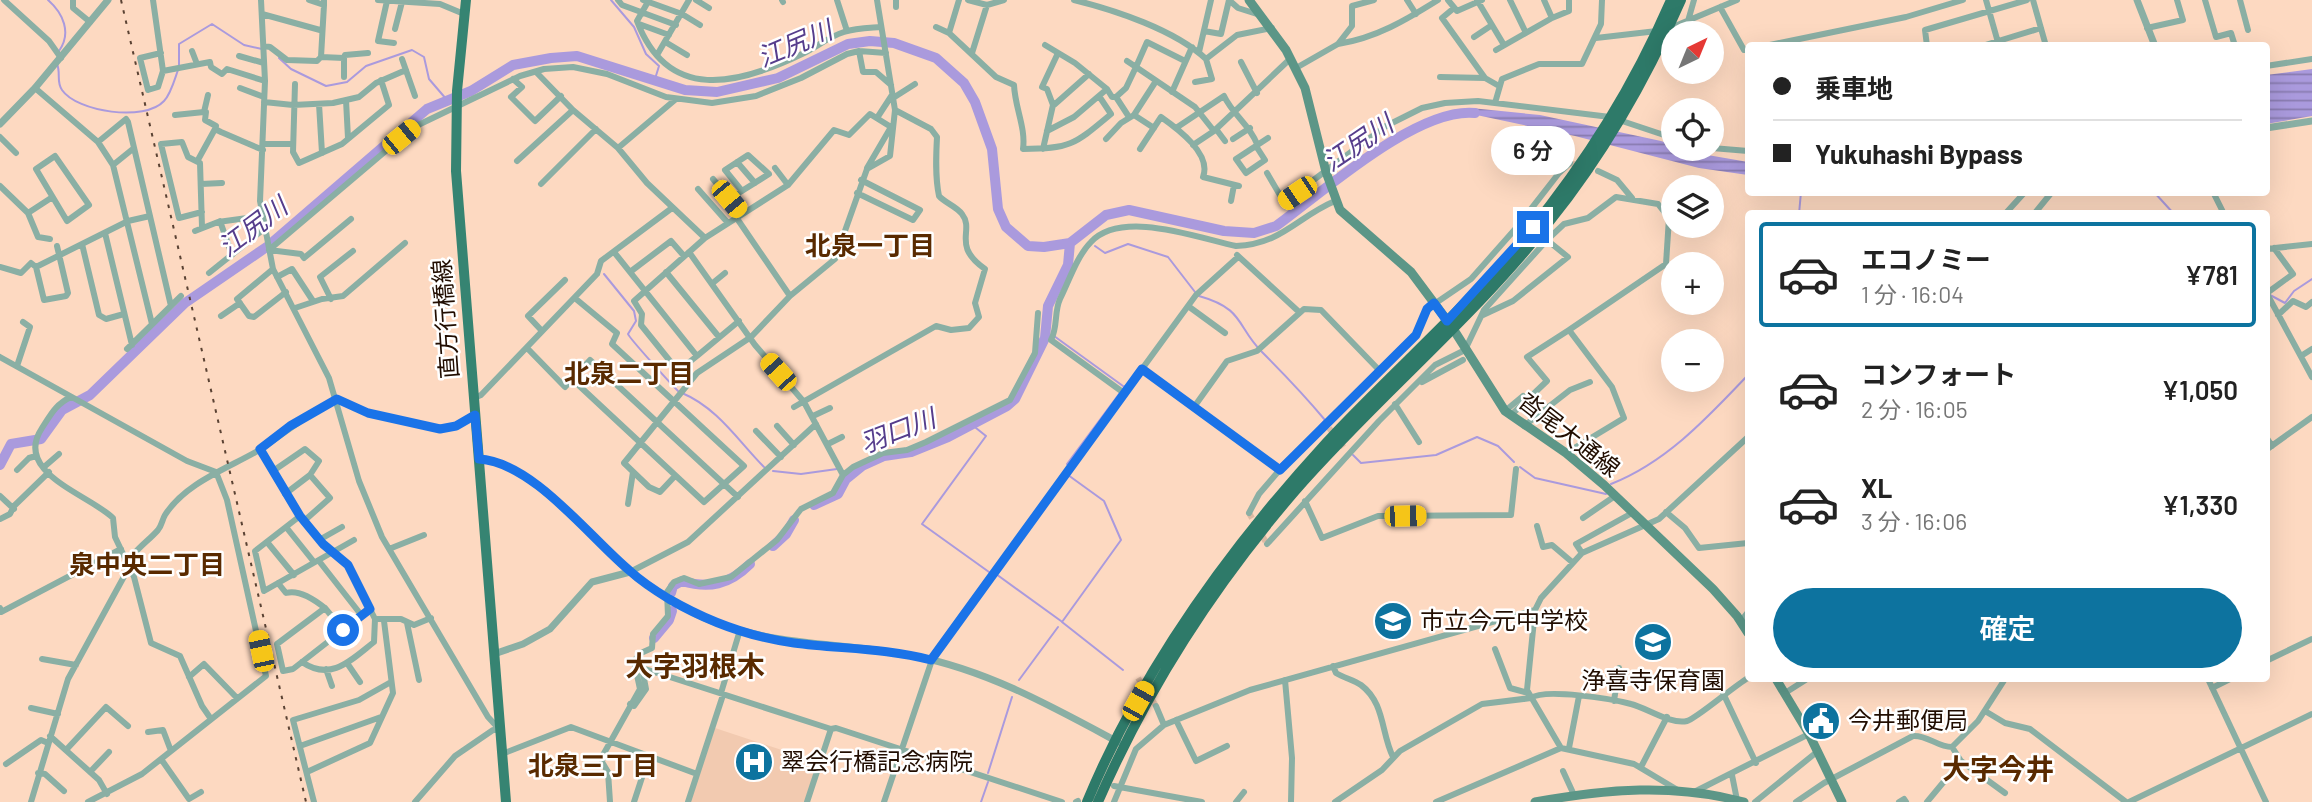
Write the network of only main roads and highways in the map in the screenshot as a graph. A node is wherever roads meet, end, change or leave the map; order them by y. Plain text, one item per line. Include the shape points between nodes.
1 (466, 0) edge
2 (1249, 0) edge
3 (1671, 0) edge
4 (1681, 0) edge
5 (1614, 120) junction
6 (1449, 324) junction
7 (1745, 628) edge
8 (1778, 682) edge
9 (1120, 743) junction
10 (1740, 801) edge
11 (506, 802) edge
12 (1087, 802) edge
13 (1098, 802) edge
14 (1535, 802) edge
15 (1842, 802) edge

1 - 11 main road, 直方行橋線 via 456,108 456,171
2 - 6 main road, 沓尾大通線 via 1296,68 1335,201 1344,216 1411,272
3 - 5 highway
4 - 5 highway
5 - 6 highway via 1550,221
6 - 7 main road, 沓尾大通線 via 1464,355 1507,414 1566,453 1615,496
6 - 9 highway via 1252,542
8 - 15 main road
9 - 12 highway
9 - 13 highway
10 - 14 main road via 1676,789 1622,789

